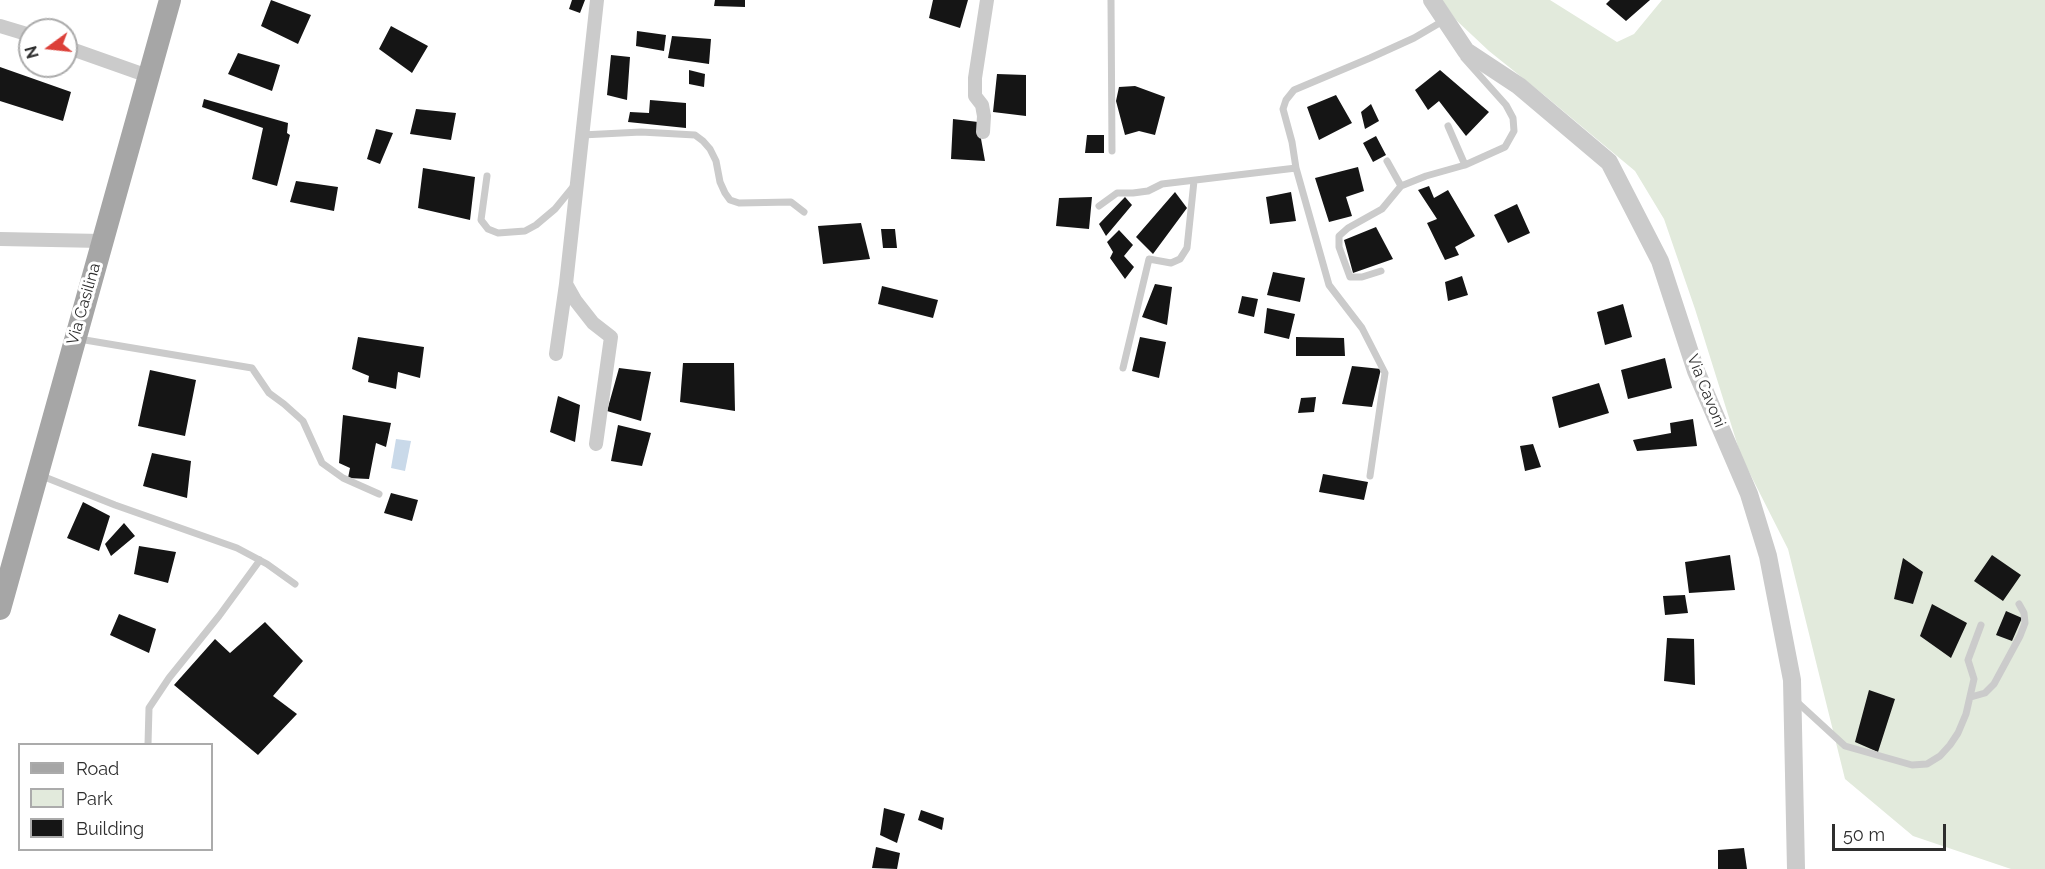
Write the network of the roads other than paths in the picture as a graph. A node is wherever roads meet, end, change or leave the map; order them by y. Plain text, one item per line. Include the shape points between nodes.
1 (170, 0) edge
2 (597, 0) edge
3 (987, 0) edge
4 (1111, 0) edge
5 (1432, 0) edge
6 (1448, 23) junction
7 (0, 26) edge
8 (18, 31) edge
9 (78, 51) edge
10 (148, 76) junction
11 (1448, 126) dead end
12 (983, 132) dead end
13 (582, 135) junction
14 (1112, 151) dead end
15 (1388, 161) dead end
16 (1465, 165) junction
17 (1296, 168) junction
18 (487, 176) dead end
19 (1194, 181) junction
20 (577, 183) junction
21 (1401, 186) junction
22 (1099, 206) dead end
23 (804, 212) dead end
24 (0, 239) edge
25 (102, 241) junction
26 (1381, 271) dead end
27 (567, 284) junction
28 (74, 339) junction
29 (556, 354) dead end
30 (1124, 368) dead end
31 (596, 444) dead end
32 (37, 474) junction
33 (1370, 476) dead end
34 (379, 494) dead end
35 (260, 560) junction
36 (295, 584) dead end
37 (2019, 604) dead end
38 (0, 609) edge
39 (1981, 625) dead end
40 (1971, 697) junction
41 (1793, 698) junction
42 (148, 743) edge
43 (1796, 869) edge

1 - 10 main road, Via Casilina
2 - 13 street
3 - 12 street via 975,87 984,116
4 - 14 lane
5 - 6 street, Via Cavoni
6 - 16 lane via 1453,43 1463,58 1513,118 1514,131 1505,147
6 - 17 lane via 1294,90 1283,109
6 - 41 street, Via Cavoni via 1467,51 1519,86 1609,162 1660,261 1696,372 1749,494 1768,556
7 - 8 street
9 - 10 street
10 - 25 main road, Via Casilina
11 - 16 lane
13 - 20 street
13 - 23 lane via 694,135 710,149 730,200 791,202
15 - 21 lane
16 - 21 lane
17 - 19 lane
17 - 33 lane via 1329,285 1372,343 1385,374
18 - 20 lane via 481,220 498,232 525,231 536,225
19 - 22 lane via 1118,193
19 - 30 lane via 1187,248 1171,263 1149,260
20 - 27 street
21 - 26 lane via 1382,209 1339,236 1350,277
24 - 25 street
25 - 28 main road, Via Casilina
27 - 29 street
27 - 31 street via 593,323 611,337
28 - 32 main road, Via Casilina
28 - 34 lane via 252,368 269,393 303,421 322,463 350,482
32 - 35 lane
32 - 38 main road, Via Casilina
35 - 36 lane
35 - 42 lane via 149,708
37 - 40 lane via 2025,623 2020,636 1994,684
39 - 40 lane via 1968,660 1974,679
40 - 41 lane via 1950,746 1927,764 1912,765 1845,746
41 - 43 street, Via Cavoni

